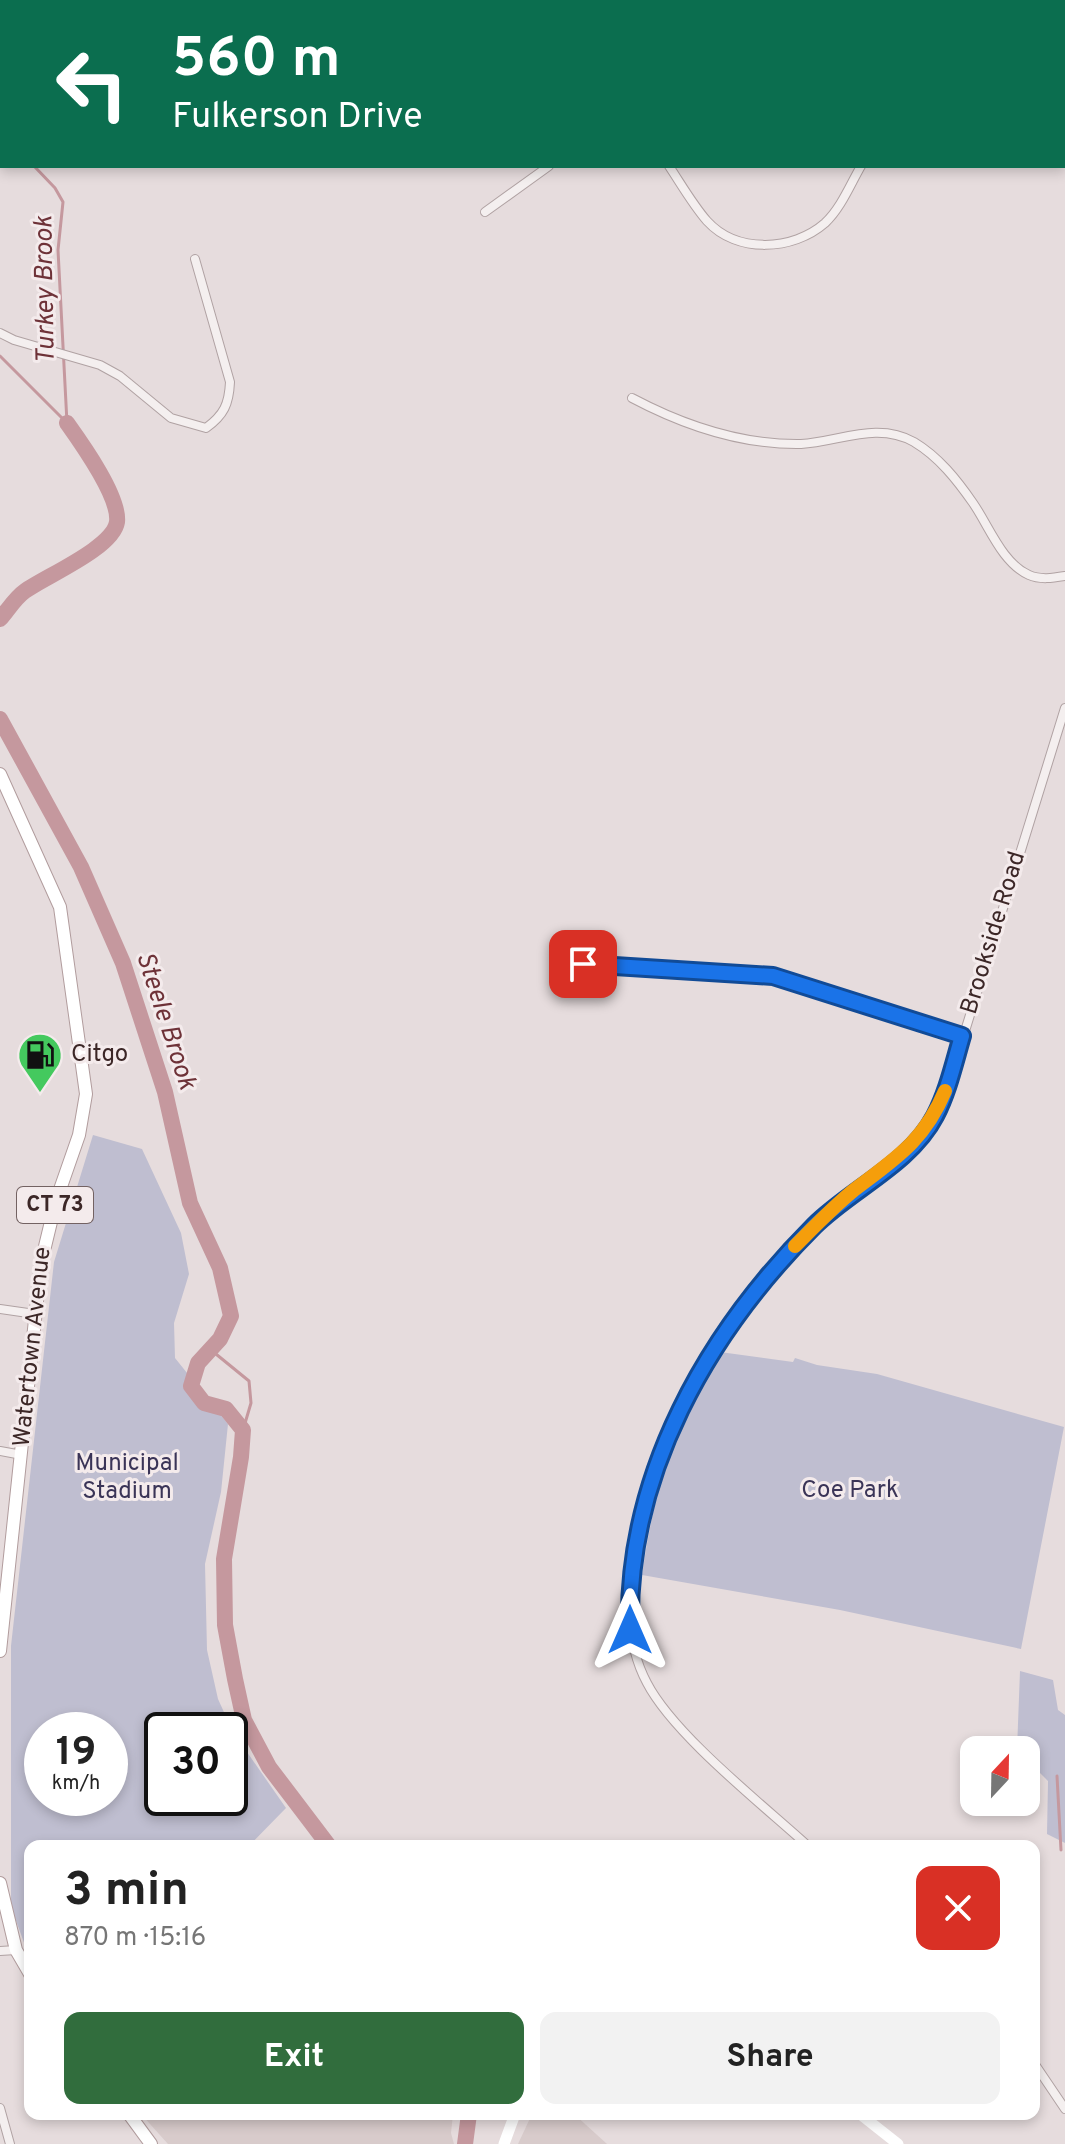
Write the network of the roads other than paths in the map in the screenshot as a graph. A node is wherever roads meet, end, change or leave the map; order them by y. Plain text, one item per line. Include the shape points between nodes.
1 (546, 168) edge
2 (670, 168) edge
3 (860, 168) edge
4 (485, 212) dead end
5 (195, 259) dead end
6 (0, 333) edge
7 (632, 398) dead end
8 (1065, 576) edge
9 (1065, 708) edge
10 (0, 774) edge
11 (583, 964) dead end
12 (962, 1036) junction
13 (0, 1309) edge
14 (35, 1314) junction
15 (0, 1451) edge
16 (22, 1455) junction
17 (2, 1601) edge
18 (0, 1651) edge
19 (802, 1840) edge
20 (0, 1883) edge
21 (16, 1950) junction
22 (0, 1951) edge
23 (24, 1964) edge
24 (1040, 2072) edge
25 (0, 2108) edge
26 (1065, 2109) edge
27 (133, 2120) edge
28 (513, 2120) edge
29 (868, 2120) edge
30 (10, 2144) edge
31 (151, 2144) edge
32 (504, 2144) edge
33 (898, 2144) edge

1 - 4 street
2 - 3 street via 708,222 737,241 770,246 825,223
5 - 6 street via 230,382 229,401 220,418 206,428 171,418 100,365
7 - 8 street via 698,427 762,442 802,444 864,432 912,441 954,477 1011,561 1028,575
9 - 12 street, Brookside Road
10 - 14 main road, Watertown Avenue / CT 73 via 60,907 86,1094 79,1135 46,1232
11 - 12 street via 773,976
12 - 19 street, Brookside Road via 934,1118 913,1145 853,1191 781,1261 716,1350 680,1406 643,1509 629,1599 636,1658 647,1683 665,1711
13 - 14 street
14 - 16 main road, Watertown Avenue / CT 73
15 - 16 street
16 - 17 main road, Watertown Avenue / CT 73
17 - 18 main road, Watertown Avenue / CT 73
20 - 21 main road
21 - 22 street
21 - 23 main road
24 - 26 street
25 - 30 street
27 - 31 main road
28 - 32 main road
29 - 33 main road

